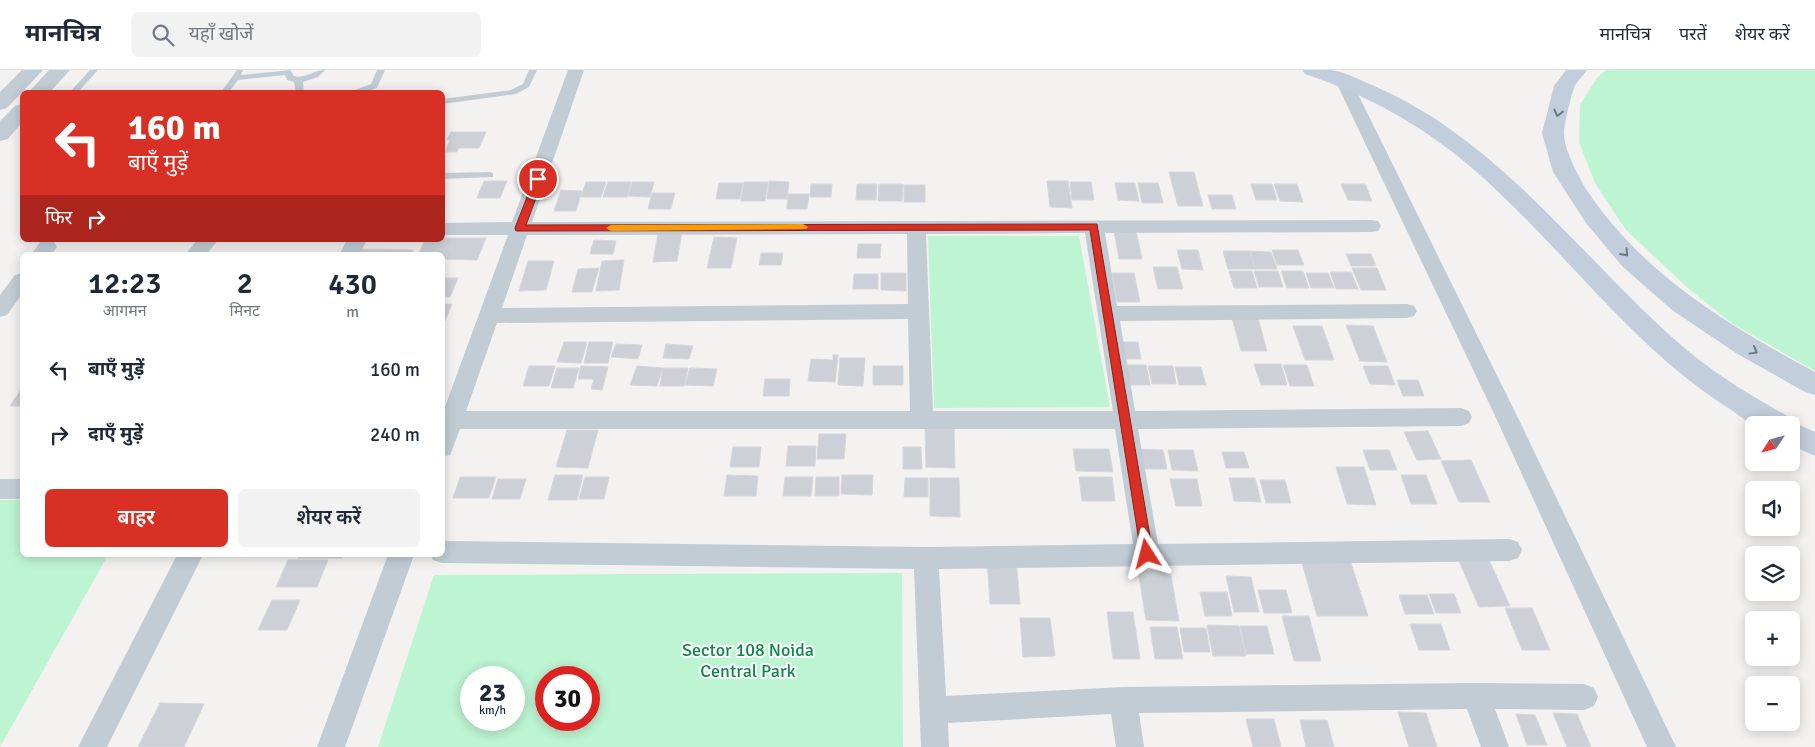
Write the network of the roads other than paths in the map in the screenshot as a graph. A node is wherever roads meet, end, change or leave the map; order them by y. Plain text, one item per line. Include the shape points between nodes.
1 (33, 70) edge
2 (60, 70) edge
3 (94, 70) edge
4 (241, 70) edge
5 (322, 70) edge
6 (382, 70) edge
7 (533, 70) edge
8 (576, 70) edge
9 (1312, 70) edge
10 (1577, 70) edge
11 (289, 71) edge
12 (1340, 75) edge
13 (236, 78) junction
14 (298, 80) junction
15 (41, 90) edge
16 (76, 90) edge
17 (227, 90) edge
18 (300, 90) edge
19 (363, 90) edge
20 (445, 102) edge
21 (0, 104) edge
22 (20, 112) edge
23 (0, 134) edge
24 (490, 175) dead end
25 (445, 176) edge
26 (1370, 226) dead end
27 (916, 227) junction
28 (1094, 227) junction
29 (445, 228) edge
30 (520, 228) junction
31 (206, 242) edge
32 (198, 252) edge
33 (20, 283) edge
34 (0, 310) edge
35 (919, 311) junction
36 (1407, 311) dead end
37 (1108, 314) junction
38 (489, 316) junction
39 (1815, 385) edge
40 (1764, 416) edge
41 (1461, 418) dead end
42 (453, 420) junction
43 (922, 420) junction
44 (1125, 420) junction
45 (1800, 437) edge
46 (445, 440) edge
47 (1815, 445) edge
48 (0, 489) edge
49 (20, 489) edge
50 (1509, 550) dead end
51 (445, 552) edge
52 (1147, 554) junction
53 (189, 557) edge
54 (401, 557) edge
55 (926, 558) junction
56 (1476, 696) junction
57 (1584, 697) dead end
58 (1123, 700) junction
59 (934, 710) junction
60 (92, 747) edge
61 (331, 747) edge
62 (934, 747) edge
63 (1130, 747) edge
64 (1495, 747) edge
65 (1662, 747) edge

1 - 21 street
2 - 15 street
3 - 16 lane
4 - 13 lane
5 - 14 lane via 310,78
6 - 19 lane via 374,86
7 - 20 lane via 526,85 513,92
8 - 30 street
9 - 12 main road
10 -> 39 main road via 1564,86 1553,133 1564,172 1594,218 1632,261 1681,304 1745,346
11 - 13 lane
11 - 14 lane via 290,78
12 - 40 main road via 1406,111 1483,167 1545,223 1673,353 1727,394
12 - 65 street
13 - 17 lane
14 - 18 lane
22 - 23 street
24 - 25 lane
26 - 28 street
27 - 28 street
27 - 30 street
27 - 35 street
28 - 37 street
29 - 30 street
30 - 38 street
31 - 32 street
33 - 34 street
35 - 38 street
35 - 43 street
36 - 37 street
37 - 44 street
38 - 42 street
41 - 44 street
42 - 43 street
42 - 46 street
43 - 44 street
44 - 52 street
45 - 47 main road
48 - 49 street
50 - 52 street
51 - 55 street
52 - 55 street
53 - 60 street
54 - 61 street
55 - 59 street
56 - 57 street
56 - 58 street
56 - 64 street
58 - 59 street
58 - 63 street
59 - 62 street

